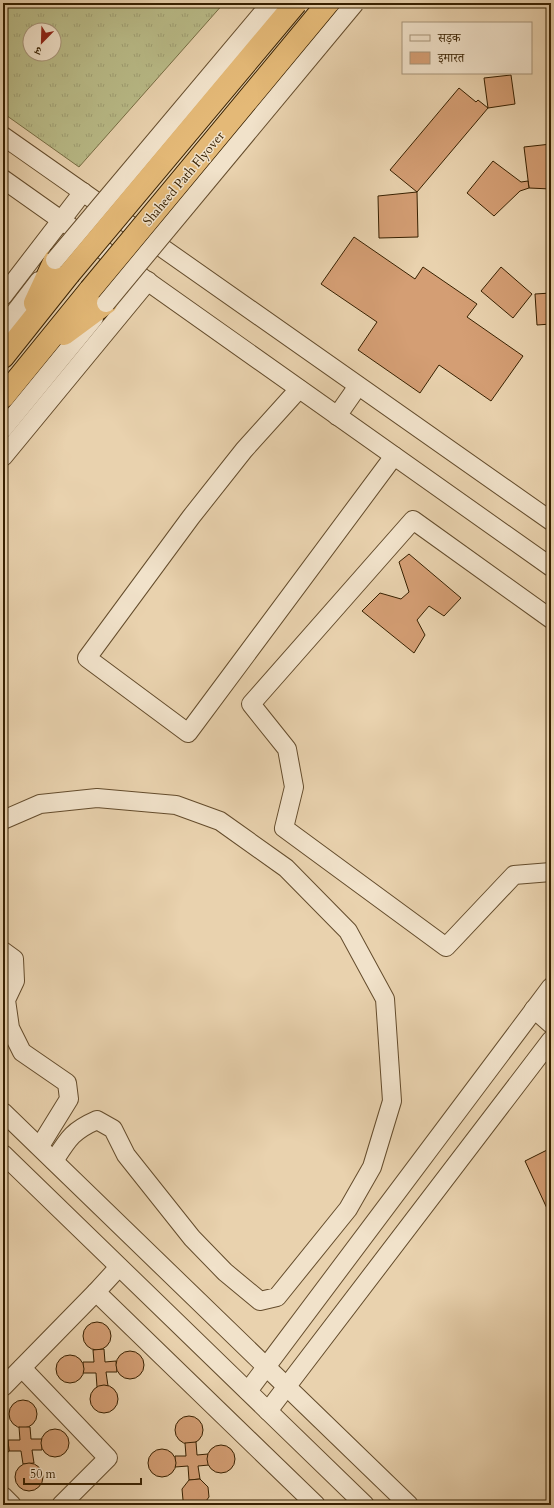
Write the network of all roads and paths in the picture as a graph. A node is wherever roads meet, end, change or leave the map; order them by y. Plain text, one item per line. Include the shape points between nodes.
1 (271, 3) edge
2 (296, 3) edge
3 (328, 3) edge
4 (355, 3) edge
5 (3, 136) edge
6 (3, 179) edge
7 (83, 192) junction
8 (62, 220) junction
9 (62, 267) junction
10 (148, 281) junction
11 (3, 296) edge
12 (98, 297) junction
13 (10, 333) edge
14 (3, 357) edge
15 (358, 386) junction
16 (299, 389) junction
17 (3, 397) edge
18 (337, 416) junction
19 (3, 428) edge
20 (394, 456) junction
21 (3, 457) edge
22 (551, 521) edge
23 (551, 568) edge
24 (551, 619) edge
25 (3, 820) edge
26 (551, 872) edge
27 (3, 951) edge
28 (551, 987) edge
29 (534, 1009) junction
30 (551, 1024) edge
31 (551, 1040) edge
32 (3, 1112) edge
33 (40, 1146) junction
34 (3, 1154) edge
35 (54, 1161) junction
36 (119, 1267) junction
37 (96, 1292) junction
38 (266, 1366) junction
39 (22, 1368) junction
40 (287, 1386) junction
41 (3, 1387) edge
42 (248, 1391) junction
43 (268, 1411) junction
44 (3, 1496) edge
45 (12, 1505) edge
46 (61, 1505) edge
47 (316, 1505) edge
48 (365, 1505) edge
49 (409, 1505) edge

1 - 9 street, bridge
2 - 9 highway, Shaheed Path Flyover, bridge
3 - 12 highway, Shaheed Path Flyover, bridge
4 - 12 street, bridge
5 - 7 street
6 - 8 street
7 - 8 street
7 - 15 street
8 - 10 street
8 - 11 street
9 - 13 highway, Shaheed Path Flyover
10 - 16 street
10 - 21 street
12 - 17 highway, Shaheed Path Flyover via 38,354
12 - 19 street
13 - 14 highway, Shaheed Path Flyover
15 - 18 street
15 - 22 street
16 - 18 street
16 - 20 street via 244,450 191,517 87,658 188,733
18 - 20 street
20 - 23 street
24 - 26 street via 413,520 251,704 287,749 294,787 284,828 446,947 514,875
25 - 35 street via 40,804 97,798 176,805 220,821 286,868 348,931 385,999 392,1101 372,1167 348,1210 277,1297 260,1301 225,1272 192,1238 126,1155 113,1129 106,1124 97,1120 83,1126 69,1138
27 - 33 street via 14,959 15,981 6,1000 10,1028 22,1052 67,1082 69,1099
28 - 29 street
29 - 30 street
29 - 38 street
31 - 40 street
32 - 33 street
33 - 35 street
34 - 36 street
35 - 38 street
36 - 37 street
36 - 42 street
37 - 39 street
37 - 47 street
38 - 40 street
38 - 42 street
39 - 41 street
39 - 46 street via 108,1458
40 - 43 street
40 - 49 street
42 - 43 street
43 - 48 street
44 - 45 street

